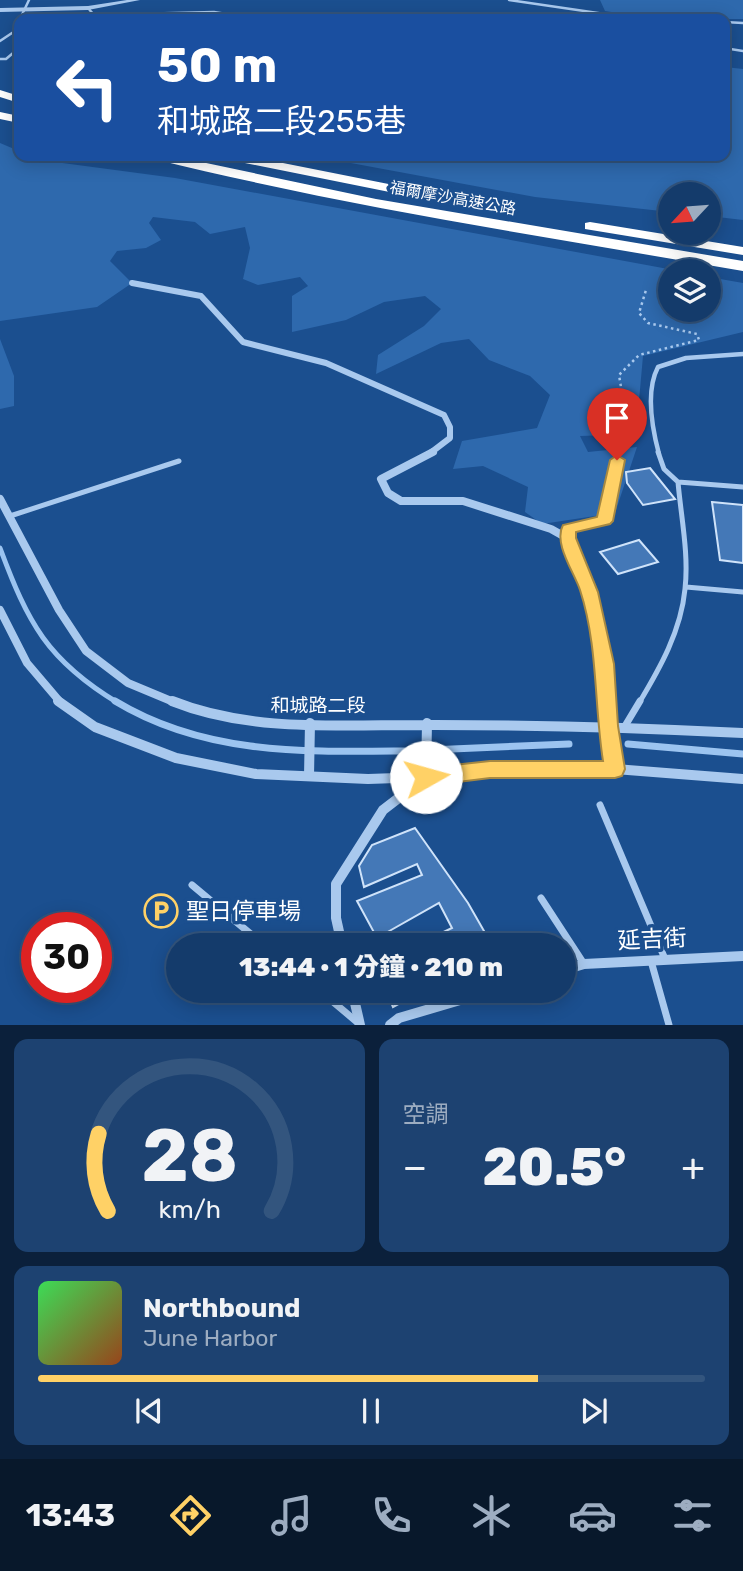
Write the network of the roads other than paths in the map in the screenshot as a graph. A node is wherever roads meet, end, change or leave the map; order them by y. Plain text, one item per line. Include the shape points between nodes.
1 (29, 0) edge
2 (137, 0) edge
3 (509, 0) edge
4 (88, 8) junction
5 (0, 10) edge
6 (22, 10) junction
7 (21, 14) edge
8 (93, 14) edge
9 (134, 14) edge
10 (226, 14) edge
11 (605, 14) edge
12 (13, 32) edge
13 (0, 41) edge
14 (179, 161) edge
15 (255, 161) edge
16 (743, 251) edge
17 (743, 266) edge
18 (132, 283) dead end
19 (743, 354) edge
20 (617, 460) dead end
21 (178, 461) dead end
22 (678, 482) junction
23 (743, 487) edge
24 (0, 499) edge
25 (10, 516) junction
26 (568, 538) junction
27 (686, 587) junction
28 (743, 592) edge
29 (0, 610) edge
30 (310, 723) junction
31 (427, 723) junction
32 (608, 726) junction
33 (625, 726) junction
34 (743, 733) edge
35 (615, 769) junction
36 (309, 776) junction
37 (426, 777) junction
38 (743, 779) edge
39 (600, 805) dead end
40 (192, 885) dead end
41 (541, 898) dead end
42 (250, 933) edge
43 (339, 933) edge
44 (743, 956) edge
45 (665, 959) junction
46 (650, 960) junction
47 (584, 964) junction
48 (576, 966) edge
49 (334, 1003) edge
50 (355, 1003) edge
51 (450, 1003) edge
52 (360, 1025) edge
53 (390, 1025) edge
54 (669, 1025) edge

1 - 6 lane
2 - 4 street
3 - 11 lane
4 - 6 street
4 - 8 lane
5 - 6 street
6 - 7 lane
9 - 10 lane
12 - 13 lane
14 - 17 highway, 福爾摩沙高速公路 via 424,211
15 - 16 highway, 福爾摩沙高速公路 via 525,216
18 - 26 street via 201,296 243,342 326,363 444,415 450,438 437,450 381,479 388,493 401,501 463,501
19 - 22 lane via 720,352 661,364 654,373 651,405 660,460 664,471
20 - 26 lane via 605,521 568,529
21 - 25 lane
22 - 23 lane
22 - 27 lane
24 - 25 street, 和城路二段
25 - 30 street, 和城路二段 via 86,651 128,683 194,710 256,723
26 - 32 street via 589,592 604,664
27 - 28 lane
27 - 33 lane via 666,659
29 - 36 street via 27,663 57,700 95,727 176,758 256,774
30 - 31 street, 和城路二段
30 - 36 street, bridge
31 - 32 street, 和城路二段
31 - 37 street
32 - 33 street, 和城路二段
32 - 35 street
33 - 34 street, 和城路二段
35 - 37 street via 490,769
35 - 38 street
36 - 37 street
37 - 43 street via 383,810 336,884
39 - 45 lane
40 - 42 lane
41 - 47 lane
44 - 45 street, 延吉街
45 - 46 street, 延吉街
46 - 47 street, 延吉街
46 - 54 lane
47 - 48 street, 延吉街
49 - 52 lane
50 - 52 street
51 - 53 street

